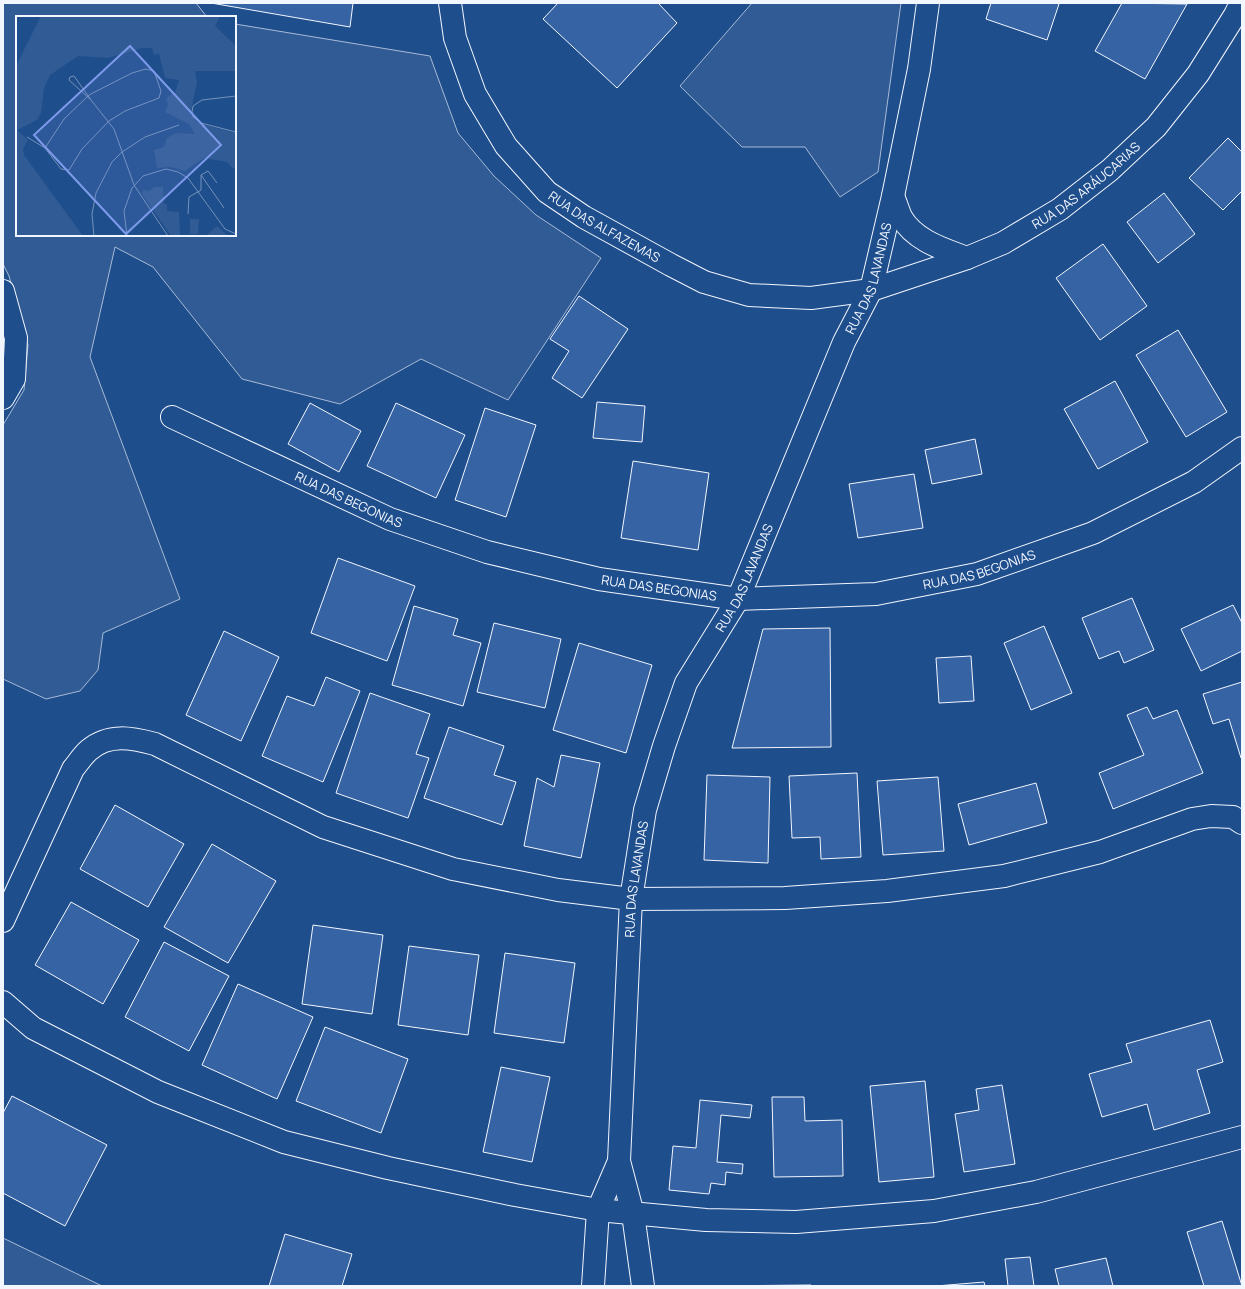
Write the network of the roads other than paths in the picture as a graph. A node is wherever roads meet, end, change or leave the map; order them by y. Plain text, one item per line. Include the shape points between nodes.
1 (450, 3) edge
2 (928, 3) edge
3 (1241, 3) edge
4 (893, 196) junction
5 (967, 258) junction
6 (871, 290) junction
7 (3, 292) edge
8 (3, 398) edge
9 (172, 417) dead end
10 (1242, 448) edge
11 (738, 599) junction
12 (1242, 823) edge
13 (631, 899) junction
14 (3, 921) edge
15 (3, 1002) edge
16 (1242, 1138) edge
17 (619, 1161) junction
18 (598, 1210) junction
19 (632, 1214) junction
20 (593, 1286) edge
21 (643, 1286) edge

1 - 6 street, RUA DAS ALFAZEMAS via 455,38 475,94 506,146 547,192 591,220 704,282 750,295 811,298
2 - 4 street, RUA DAS LAVANDAS via 919,69
3 - 5 street, RUA DAS ARÁUCARIAS via 1198,74 1156,127 1116,165 1060,209 1003,243
4 - 5 street via 901,218 914,233 934,246
4 - 6 street, RUA DAS LAVANDAS
5 - 6 street, RUA DAS ARÁUCARIAS
6 - 11 street, RUA DAS LAVANDAS via 844,342
7 - 8 street via 16,338 14,379
9 - 11 street, RUA DAS BEGONIAS via 390,519 487,552 599,579
10 - 11 street, RUA DAS BEGONIAS via 1194,482 1093,533 977,574 876,594
11 - 13 street, RUA DAS LAVANDAS via 686,683 645,810
12 - 13 street via 1232,817 1211,816 1192,819 1100,852 1004,876 887,891 784,898
13 - 14 street via 558,890 453,869 323,827 155,744 130,737 110,740 90,750 73,769
13 - 17 street, RUA DAS LAVANDAS
15 - 18 street via 33,1028 158,1092 284,1142 388,1168
16 - 19 street via 1036,1192 934,1211 796,1222 706,1220
17 - 18 street, RUA DAS LAVANDAS
17 - 19 street, RUA DAS LAVANDAS
18 - 19 street
18 - 20 street, RUA DAS LAVANDAS
19 - 21 street, RUA DAS LAVANDAS

